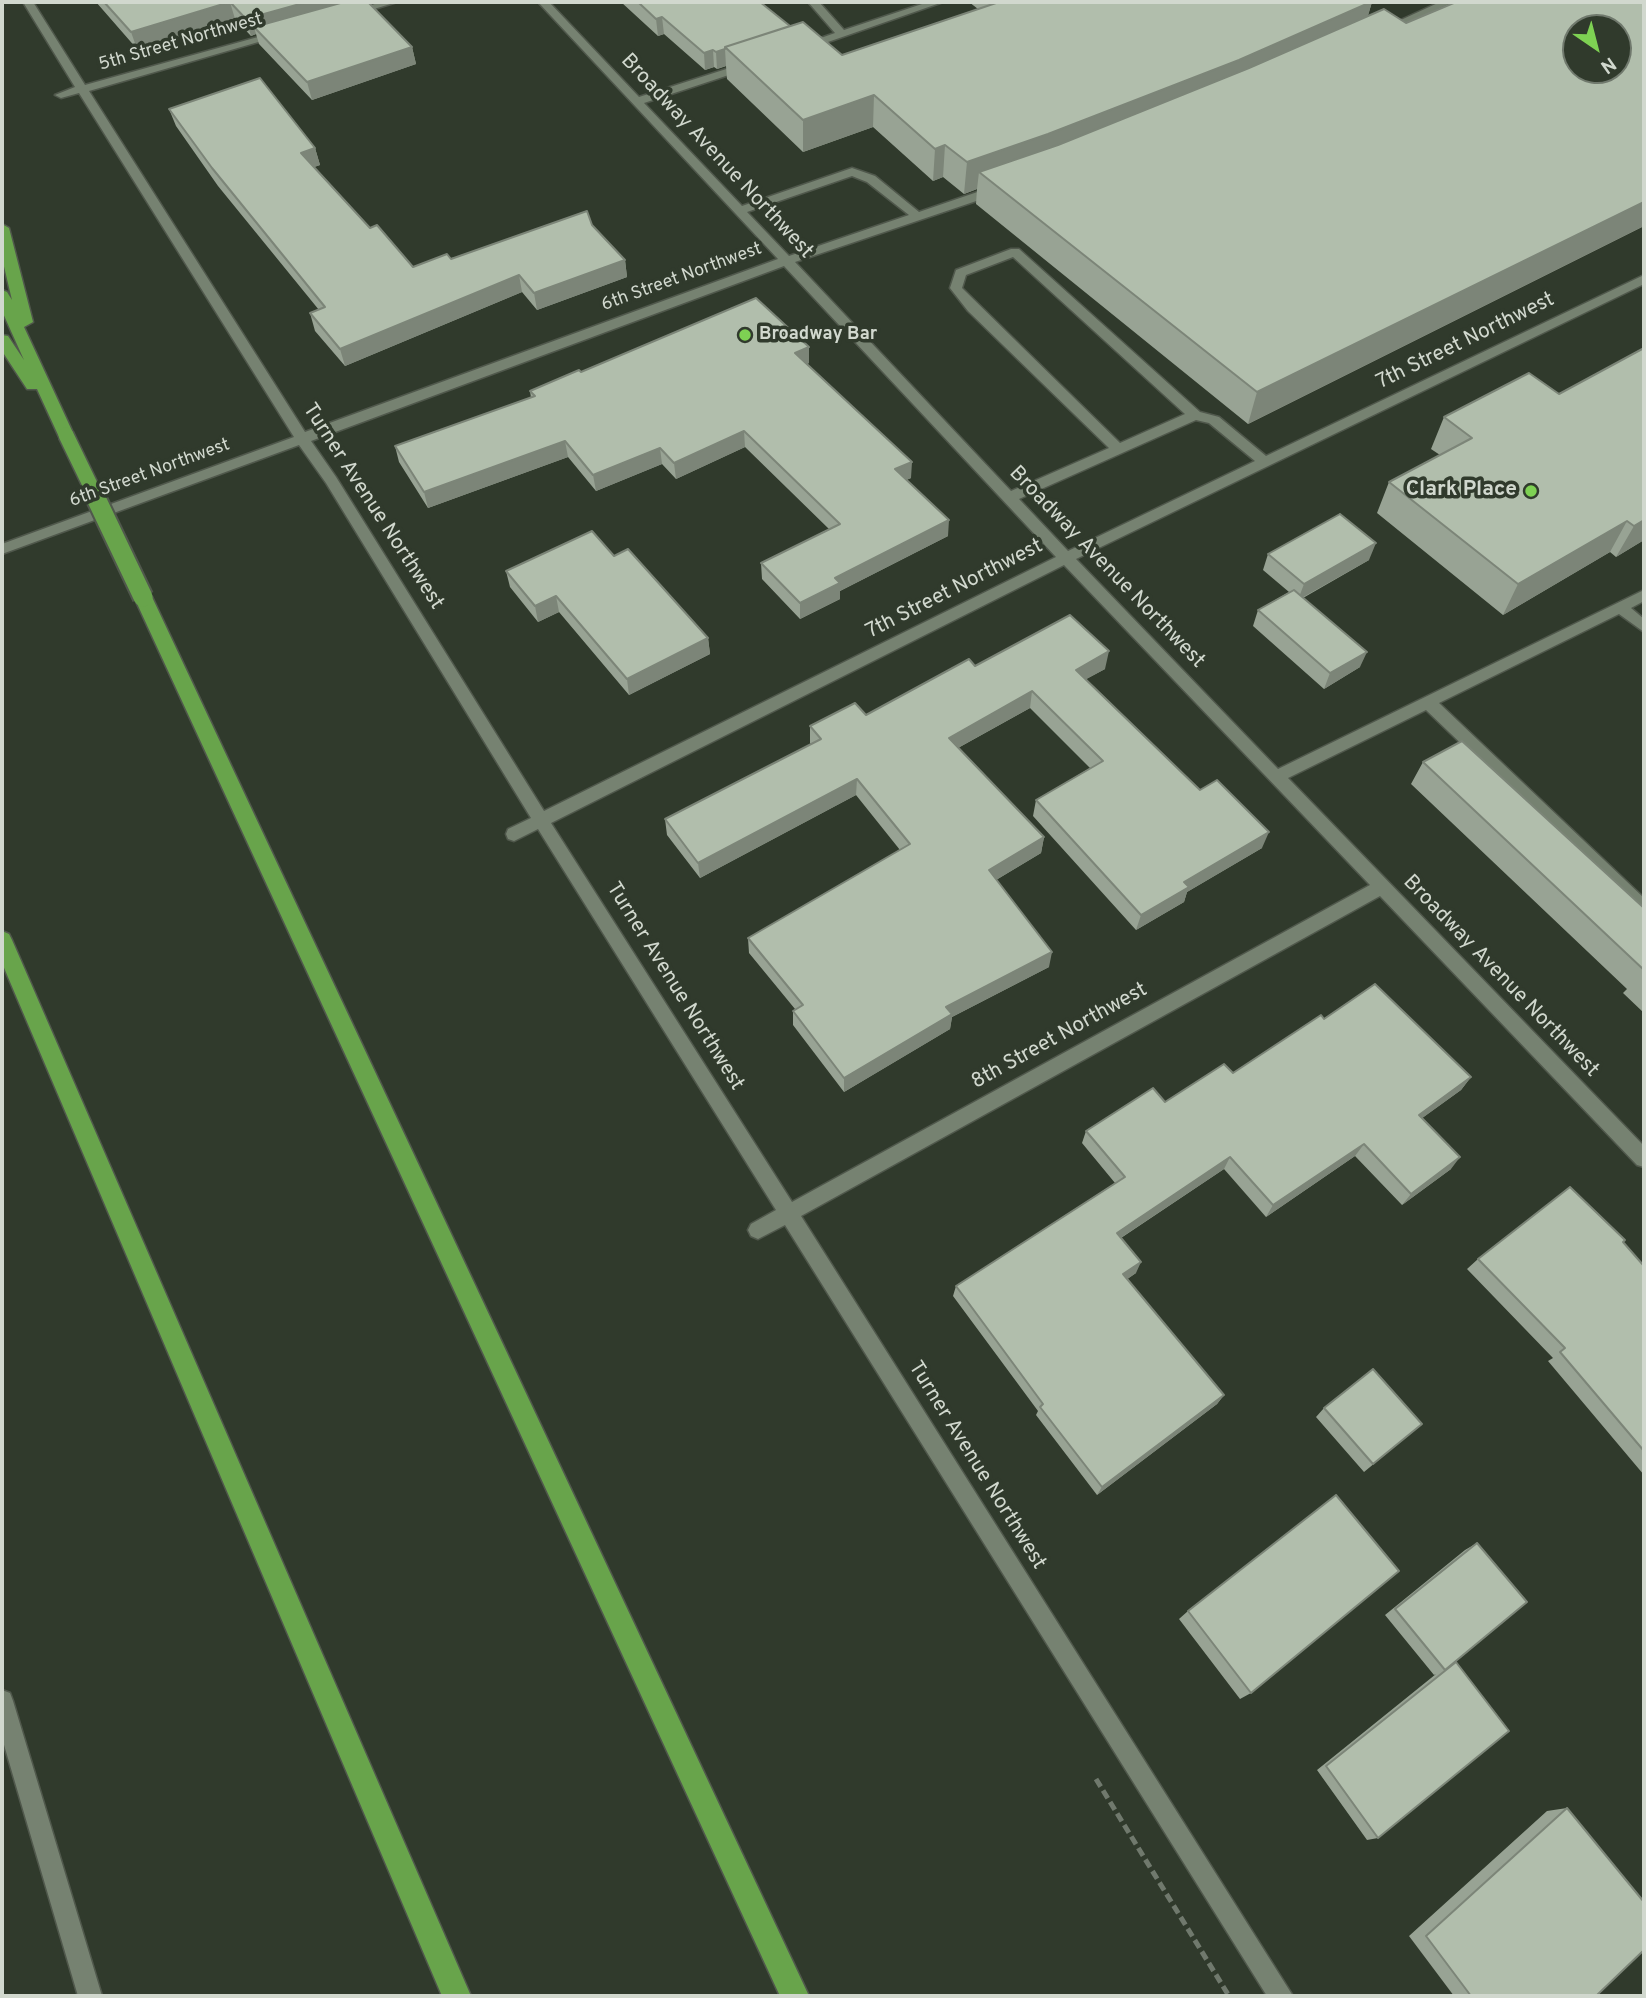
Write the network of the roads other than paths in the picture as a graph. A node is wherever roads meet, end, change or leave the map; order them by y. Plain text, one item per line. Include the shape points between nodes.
1 (28, 2) edge
2 (392, 2) edge
3 (543, 2) edge
4 (813, 2) edge
5 (938, 2) edge
6 (1448, 2) edge
7 (340, 16) edge
8 (289, 31) edge
9 (1377, 34) edge
10 (843, 35) junction
11 (790, 52) edge
12 (764, 61) edge
13 (82, 90) junction
14 (61, 95) dead end
15 (636, 102) junction
16 (1009, 185) edge
17 (738, 211) junction
18 (917, 216) junction
19 (2, 228) edge
20 (785, 261) junction
21 (1644, 279) edge
22 (2, 295) edge
23 (2, 340) edge
24 (35, 365) junction
25 (1195, 415) junction
26 (63, 429) junction
27 (302, 438) junction
28 (1118, 449) junction
29 (1265, 462) junction
30 (1009, 498) junction
31 (2, 549) edge
32 (1066, 558) junction
33 (1644, 595) edge
34 (1620, 606) junction
35 (1644, 628) edge
36 (1428, 702) junction
37 (1278, 776) junction
38 (541, 820) junction
39 (514, 834) dead end
40 (1384, 886) junction
41 (1644, 908) edge
42 (2, 940) edge
43 (1644, 1159) edge
44 (789, 1211) junction
45 (758, 1230) dead end
46 (4, 1717) edge
47 (90, 1996) edge
48 (457, 1996) edge
49 (795, 1996) edge
50 (1281, 1996) edge

1 - 13 street, Turner Avenue Northwest
2 - 7 street
3 - 15 street, Broadway Avenue Northwest
4 - 10 street
5 - 10 street
6 - 9 street
8 - 13 street, 5th Street Northwest
10 - 11 street
12 - 15 street
13 - 14 street, 5th Street Northwest
13 - 27 street, Turner Avenue Northwest
15 - 17 street, Broadway Avenue Northwest
16 - 18 street, 6th Street Northwest
17 - 18 street via 852,172 871,179
17 - 20 street, Broadway Avenue Northwest
18 - 20 street, 6th Street Northwest
19 - 24 highway
20 - 27 street, 6th Street Northwest
20 - 30 street, Broadway Avenue Northwest
21 - 29 street, 7th Street Northwest
22 - 24 highway
23 - 26 highway
24 - 26 highway
25 - 28 street
25 - 28 street via 1015,252 960,273 956,288 973,308
25 - 29 street via 1214,420
26 - 49 highway, bridge
27 - 31 street, 6th Street Northwest
27 - 38 street, Turner Avenue Northwest
28 - 30 street
29 - 32 street, 7th Street Northwest
30 - 32 street, Broadway Avenue Northwest
32 - 37 street, Broadway Avenue Northwest
32 - 38 street, 7th Street Northwest
33 - 34 street
34 - 35 street
34 - 36 street
36 - 37 street
36 - 41 street
37 - 40 street, Broadway Avenue Northwest
38 - 39 street, 7th Street Northwest
38 - 44 street, Turner Avenue Northwest
40 - 43 street, Broadway Avenue Northwest
40 - 44 street, 8th Street Northwest
42 - 48 highway
44 - 45 street, 8th Street Northwest
44 - 50 street, Turner Avenue Northwest
46 - 47 street

